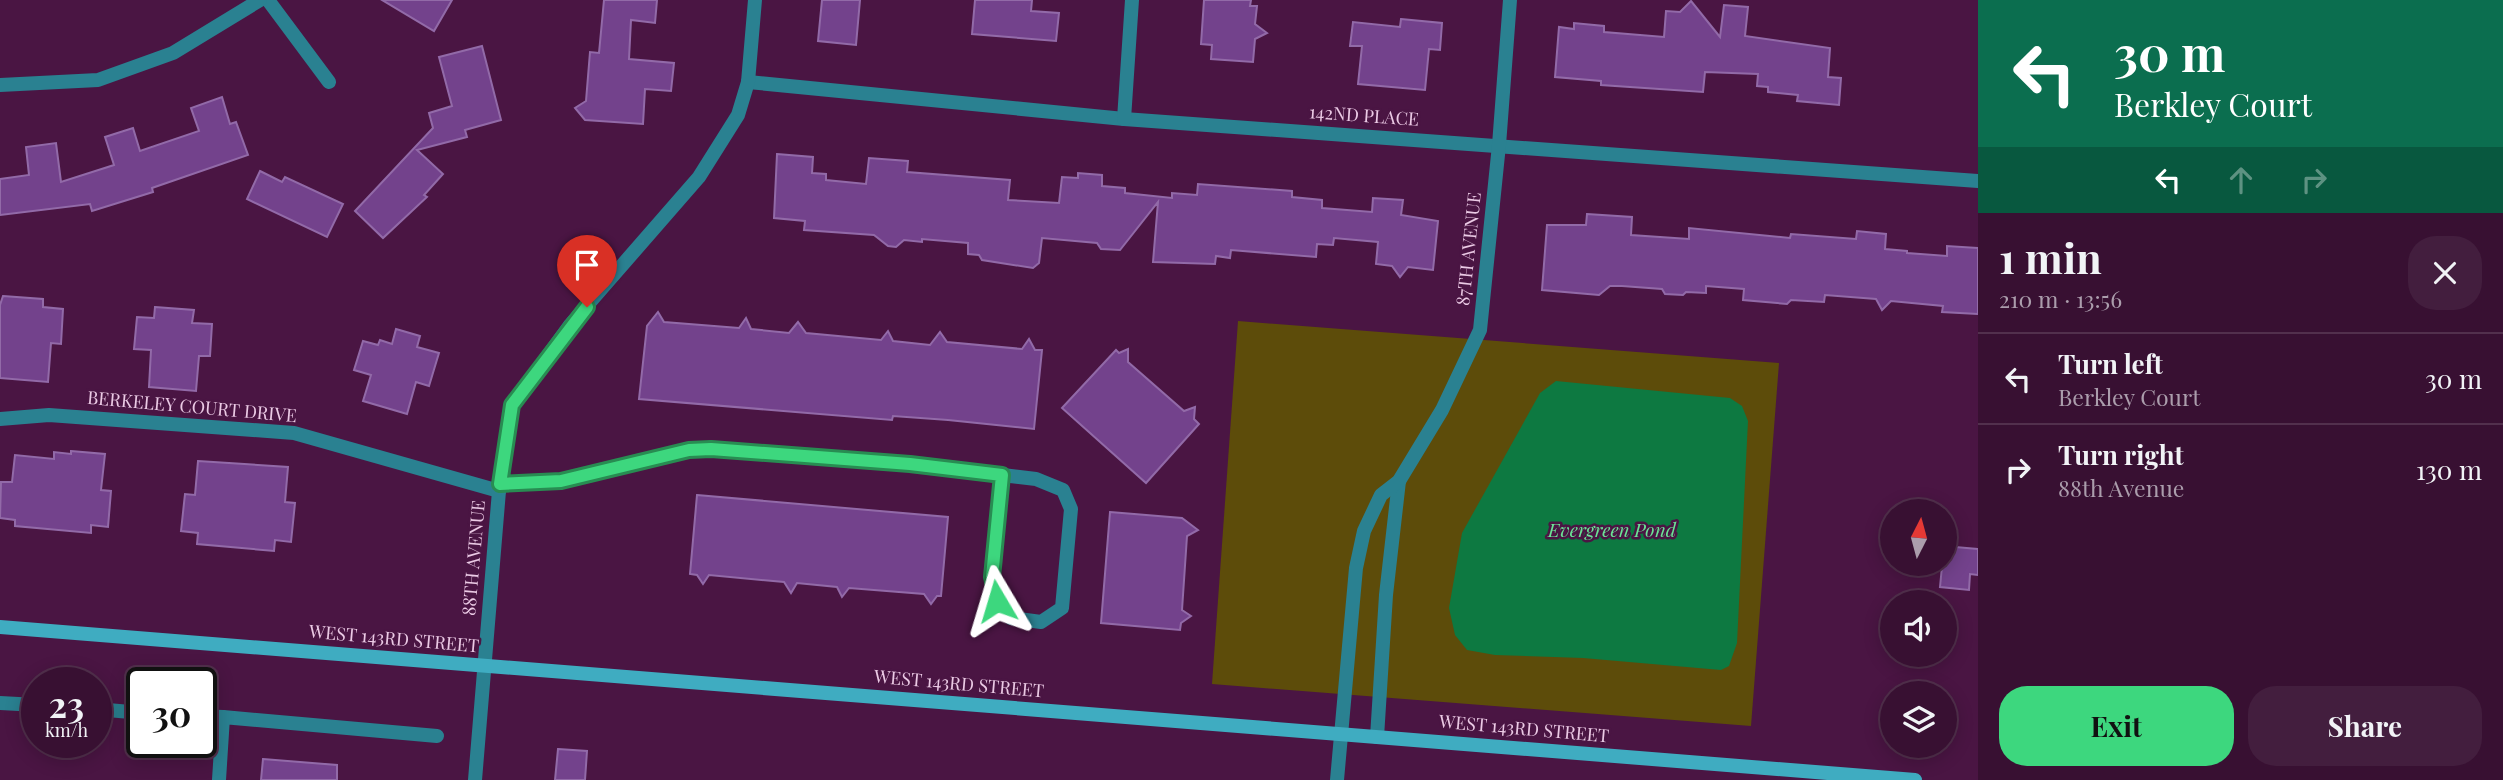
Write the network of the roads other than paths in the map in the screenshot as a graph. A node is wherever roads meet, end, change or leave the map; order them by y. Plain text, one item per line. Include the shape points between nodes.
1 (260, 0) edge
2 (268, 0) edge
3 (755, 0) edge
4 (1132, 0) edge
5 (1510, 0) edge
6 (329, 82) dead end
7 (748, 82) junction
8 (0, 85) edge
9 (1124, 119) junction
10 (1499, 145) junction
11 (1978, 181) edge
12 (0, 419) edge
13 (1002, 475) junction
14 (1399, 481) junction
15 (499, 487) junction
16 (0, 626) edge
17 (485, 665) junction
18 (0, 703) edge
19 (21, 704) edge
20 (217, 717) edge
21 (223, 717) junction
22 (1340, 734) junction
23 (437, 736) dead end
24 (1377, 737) junction
25 (219, 780) edge
26 (475, 780) edge
27 (1337, 780) edge
28 (1915, 780) edge

1 - 8 street via 173,53 98,80
2 - 6 street
3 - 7 street, 88TH AVENUE
4 - 9 street
5 - 10 street, 87TH AVENUE
7 - 9 street, 142ND PLACE
7 - 15 street, 88TH AVENUE via 738,116 699,177 570,325 512,405
9 - 10 street, 142ND PLACE
10 - 11 street, 142ND PLACE
10 - 14 street, 87TH AVENUE via 1480,330 1442,410
12 - 15 street, BERKELEY COURT DRIVE via 49,415 294,433
13 - 13 street, BERKELEY COURT DRIVE via 1036,479 1063,490 1071,509 1062,608 1041,622 1011,618 997,601 992,577
13 - 15 street, BERKELEY COURT DRIVE via 711,449 689,450 561,481
14 - 22 street via 1381,495 1364,531 1356,568
14 - 24 street
15 - 17 street, 88TH AVENUE
16 - 17 main road, WEST 143RD STREET
17 - 22 main road, WEST 143RD STREET
17 - 26 street, 88TH AVENUE
18 - 19 street
20 - 21 street
21 - 23 street
21 - 25 street
22 - 24 main road, WEST 143RD STREET
22 - 27 street
24 - 28 main road, WEST 143RD STREET

